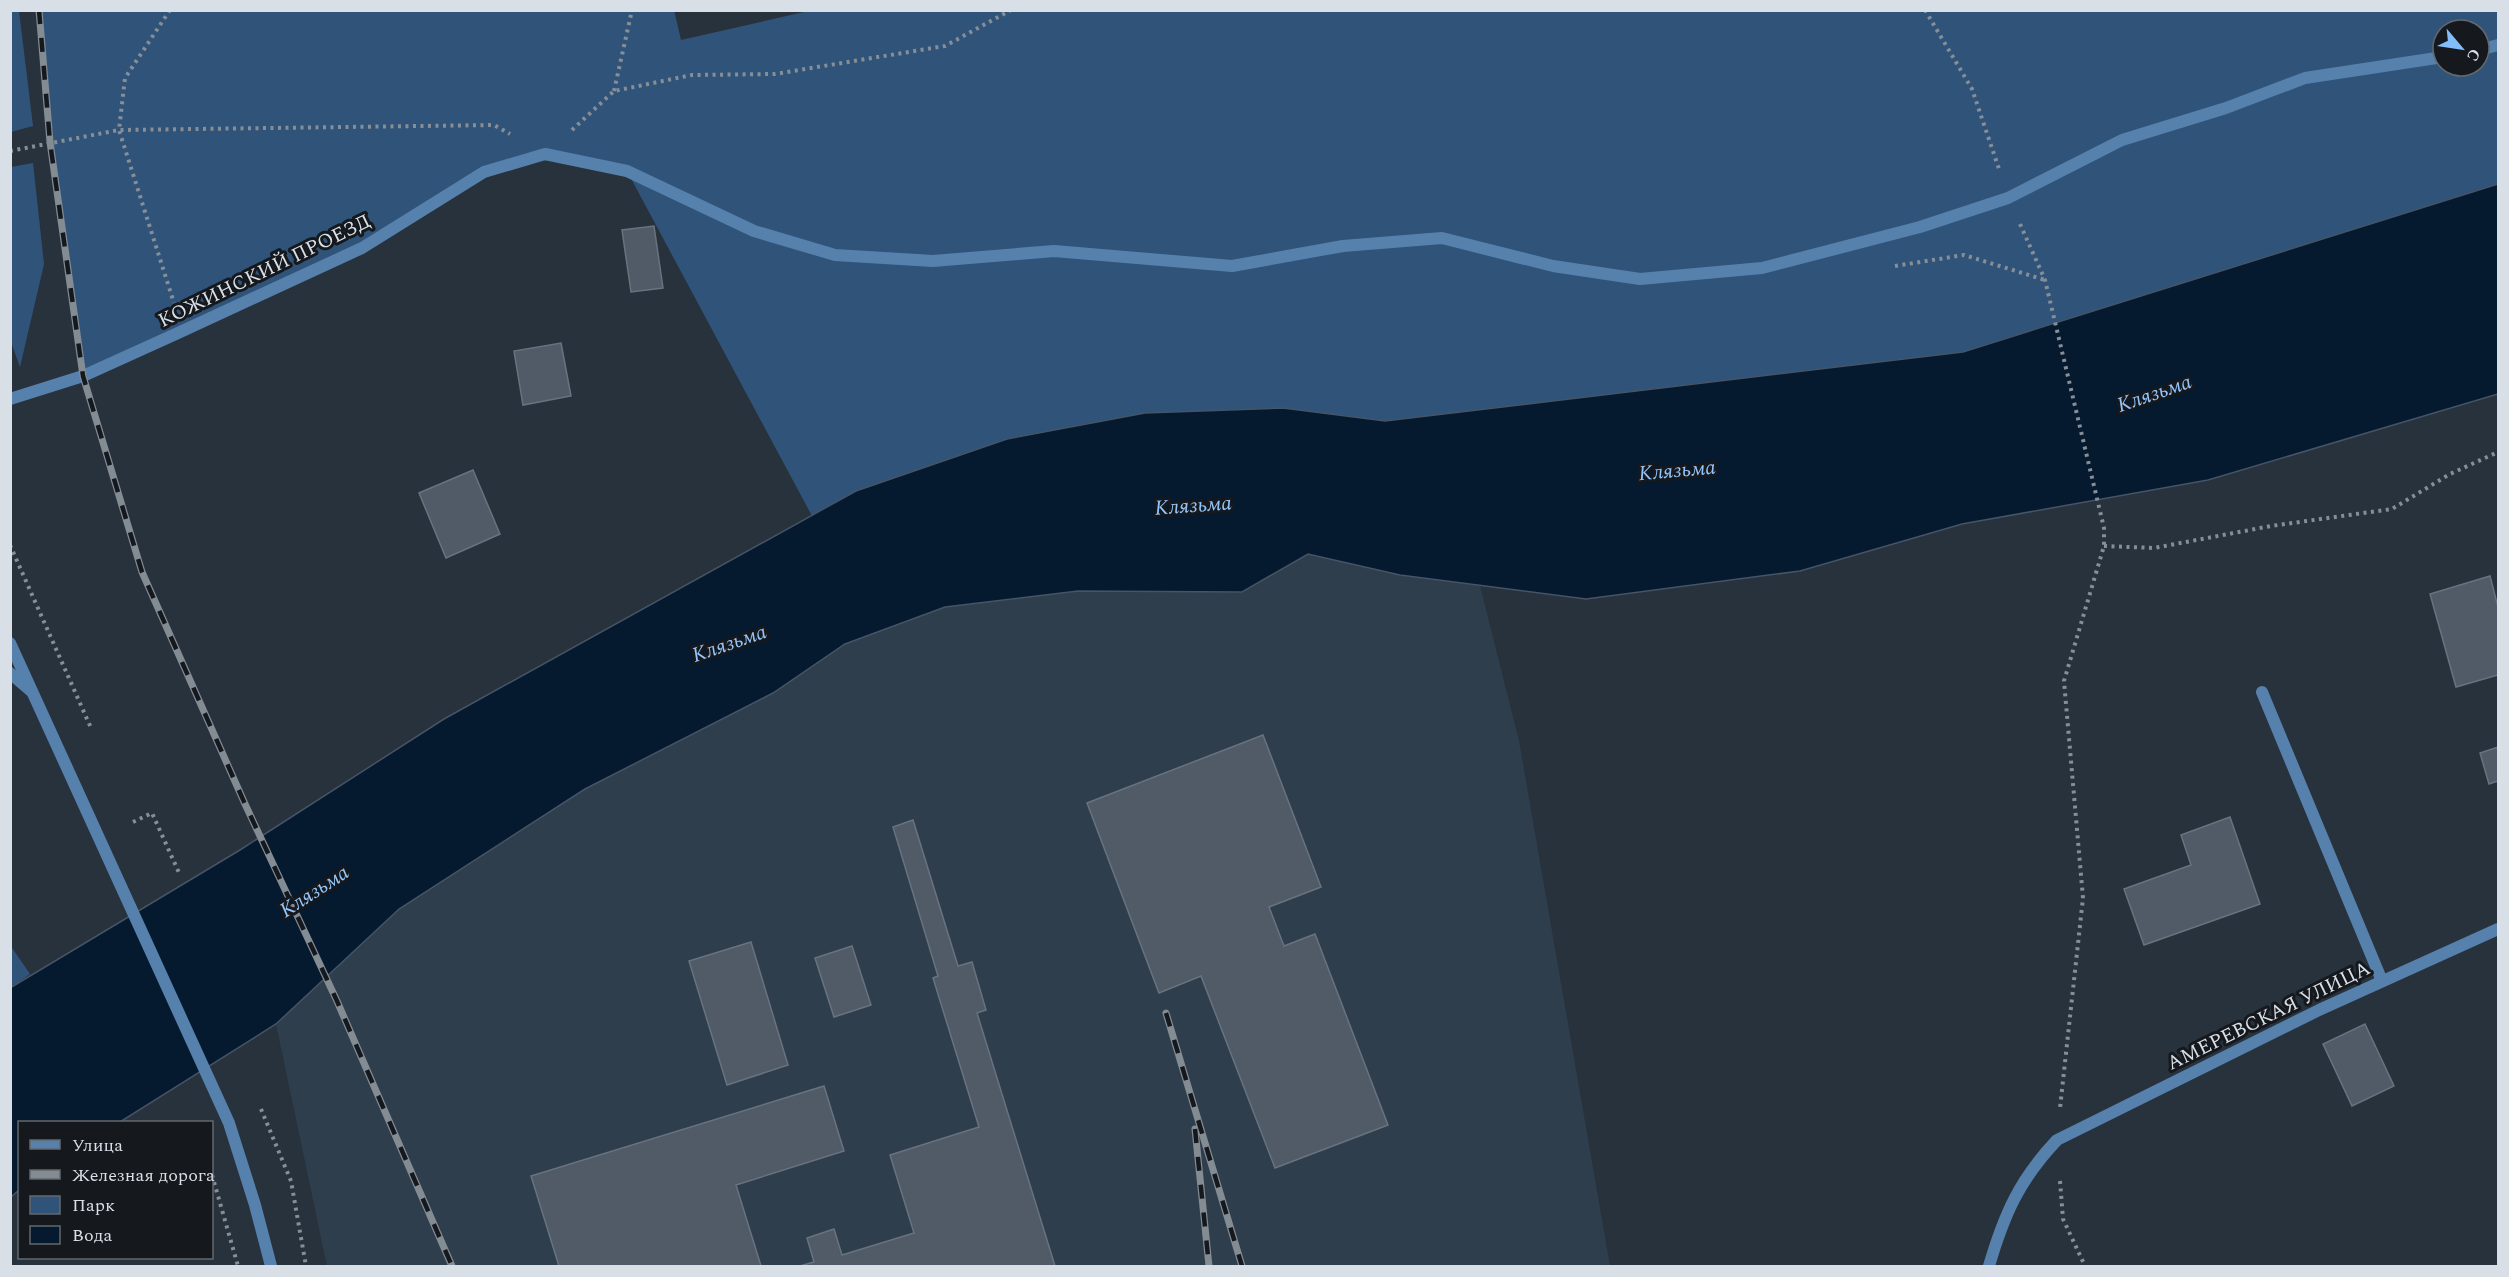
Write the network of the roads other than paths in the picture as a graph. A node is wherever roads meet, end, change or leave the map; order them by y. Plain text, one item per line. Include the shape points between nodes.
1 (2431, 59) edge
2 (10, 399) edge
3 (10, 643) edge
4 (10, 673) edge
5 (2262, 692) dead end
6 (34, 694) junction
7 (2499, 929) edge
8 (2382, 981) junction
9 (271, 1266) edge
10 (1989, 1266) edge

1 - 2 street, КОЖИНСКИЙ ПРОЕЗД via 2305,78 2226,108 2122,140 2008,198 1920,227 1762,268 1640,279 1553,266 1442,238 1343,246 1232,266 1054,251 933,261 836,255 754,231 627,171 545,154 484,172 362,248 178,333 83,376
3 - 6 street
4 - 6 street
5 - 8 street
6 - 9 street via 229,1124
7 - 8 street, АМЕРЕВСКАЯ УЛИЦА
8 - 10 street, АМЕРЕВСКАЯ УЛИЦА via 2056,1140 2037,1160 2004,1215

